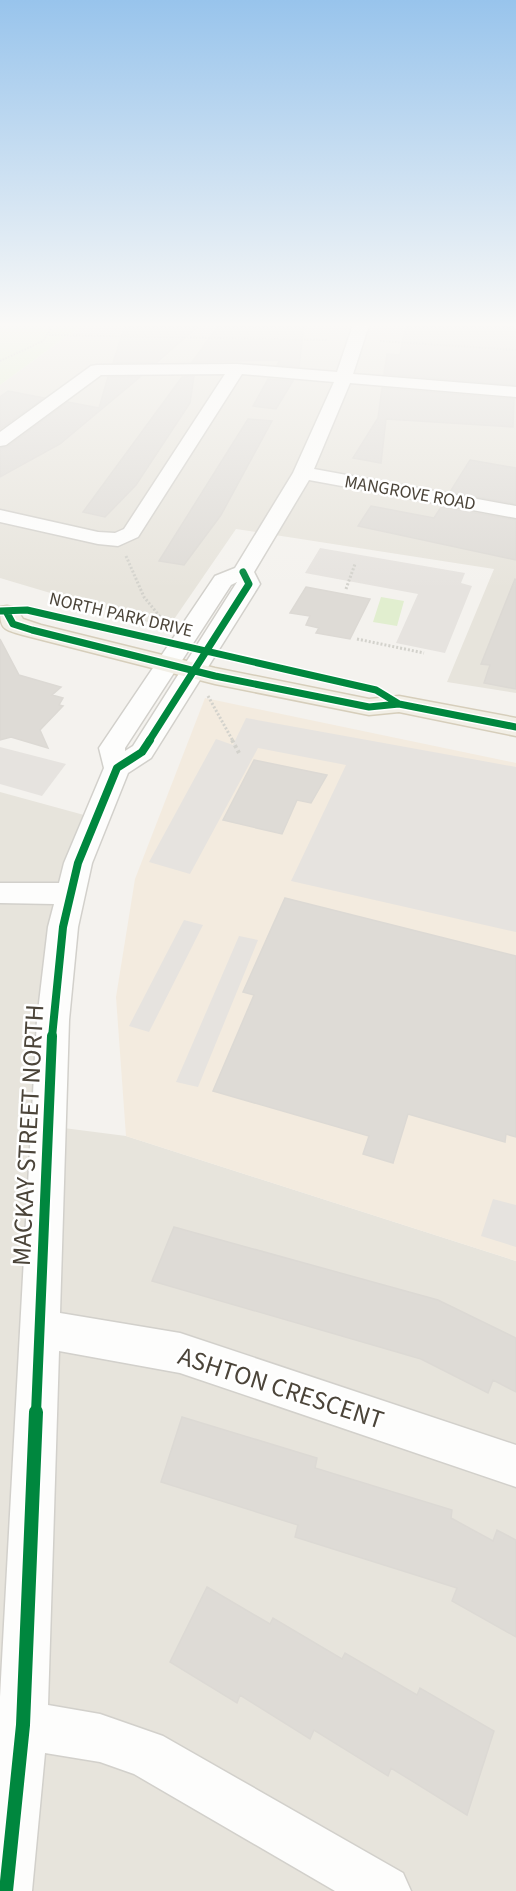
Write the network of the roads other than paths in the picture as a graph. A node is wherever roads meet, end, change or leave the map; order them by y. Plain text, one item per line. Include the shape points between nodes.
1 (38, 413) edge
2 (208, 413) edge
3 (328, 413) edge
4 (0, 441) edge
5 (303, 473) junction
6 (516, 512) edge
7 (0, 516) edge
8 (243, 572) junction
9 (3, 612) edge
10 (174, 655) junction
11 (200, 662) junction
12 (516, 727) edge
13 (117, 768) junction
14 (0, 893) edge
15 (70, 894) junction
16 (40, 1329) junction
17 (516, 1466) edge
18 (12, 1723) edge
19 (6, 1891) edge
20 (385, 1891) edge

1 - 4 street
2 - 7 street via 131,533 118,540
3 - 5 street
5 - 6 street, MANGROVE ROAD
5 - 8 street
8 - 10 street, MACKAY STREET NORTH via 223,581
8 - 11 street via 249,584
9 - 10 main road, NORTH PARK DRIVE via 13,624
10 - 11 main road, NORTH PARK DRIVE
10 - 13 street, MACKAY STREET NORTH via 112,748
11 - 12 main road, NORTH PARK DRIVE via 369,707 399,704
11 - 13 street via 142,752
13 - 15 street, MACKAY STREET NORTH via 89,833
14 - 15 street
15 - 16 street, MACKAY STREET NORTH via 52,1020
16 - 17 street, ASHTON CRESCENT via 180,1353
16 - 18 street, MACKAY STREET NORTH
18 - 19 street, MACKAY STREET NORTH
18 - 20 street via 100,1738 146,1753

